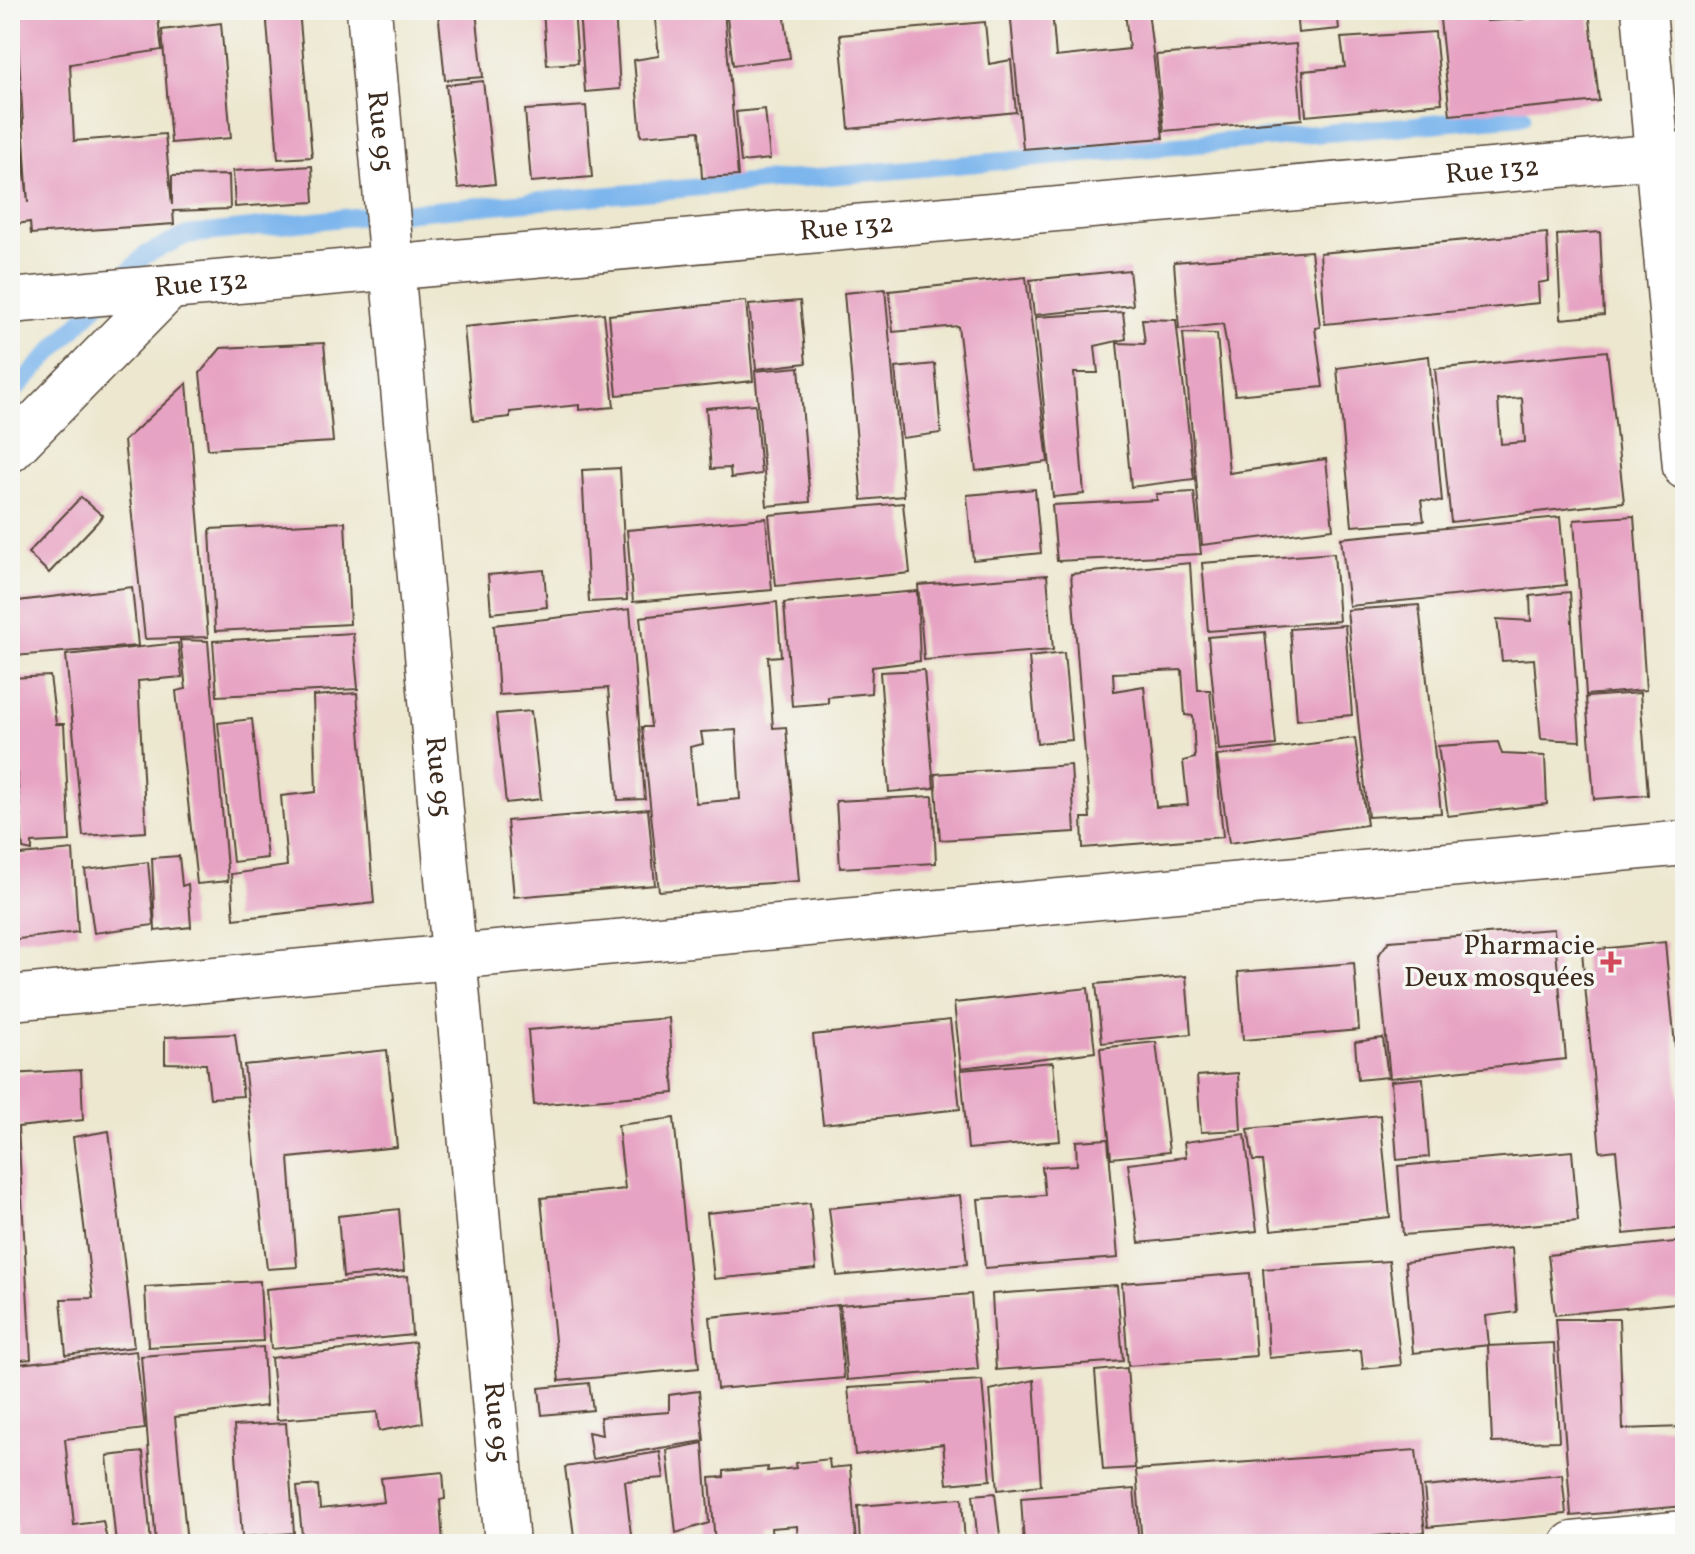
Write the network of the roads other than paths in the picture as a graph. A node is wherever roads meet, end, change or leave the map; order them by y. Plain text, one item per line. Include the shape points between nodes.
1 (369, 10) edge
2 (1644, 10) edge
3 (1671, 155) edge
4 (392, 267) junction
5 (170, 287) junction
6 (10, 301) edge
7 (10, 450) edge
8 (1685, 467) edge
9 (1685, 843) edge
10 (454, 957) junction
11 (10, 998) edge
12 (1685, 1533) edge
13 (507, 1544) edge
14 (1573, 1544) edge

1 - 4 street, Rue 95
2 - 3 street
3 - 4 street, Rue 132
3 - 8 street
4 - 5 street, Rue 132
4 - 10 street, Rue 95
5 - 6 street, Rue 132
5 - 7 street
9 - 10 street
10 - 11 street
10 - 13 street, Rue 95
12 - 14 street

